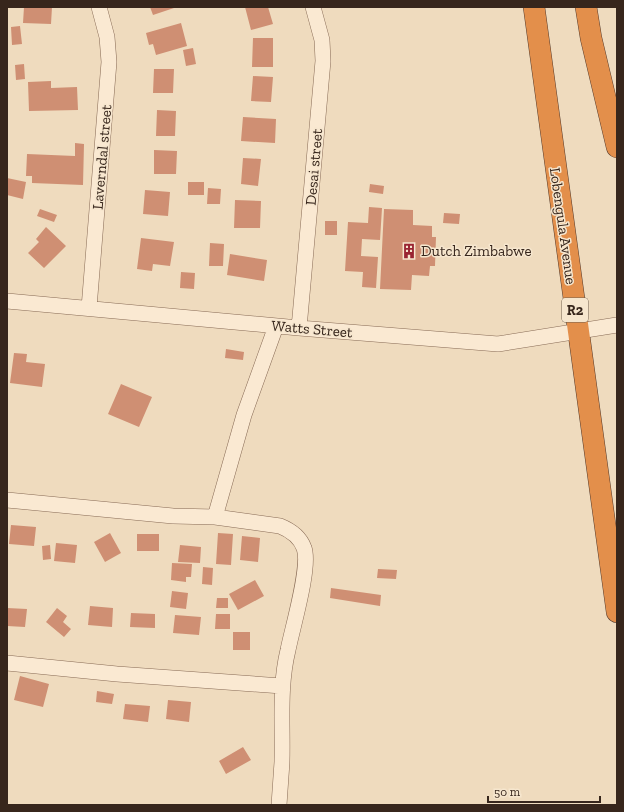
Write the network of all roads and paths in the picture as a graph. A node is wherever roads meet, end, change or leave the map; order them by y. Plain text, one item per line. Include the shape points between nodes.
1 (99, 7) edge
2 (313, 7) edge
3 (534, 7) edge
4 (586, 7) edge
5 (617, 147) edge
6 (7, 301) edge
7 (89, 308) junction
8 (617, 325) edge
9 (276, 326) junction
10 (299, 328) junction
11 (578, 332) junction
12 (7, 500) edge
13 (215, 517) junction
14 (617, 612) edge
15 (7, 663) edge
16 (282, 686) junction
17 (279, 805) edge

1 - 7 street, Laverndal street via 107,37 109,62
2 - 10 street, Desai street via 322,40 323,62
3 - 11 highway, Lobengula Avenue / R2
4 - 5 highway
6 - 7 street, Watts Street
7 - 9 street, Watts Street
8 - 11 street, Watts Street
9 - 10 street, Watts Street
9 - 13 street via 244,415
10 - 11 street, Watts Street via 498,344
11 - 14 highway, Lobengula Avenue / R2
12 - 13 street via 173,516
13 - 16 street via 280,526 290,530 304,548 306,558 299,606 287,651
15 - 16 street
16 - 17 street

